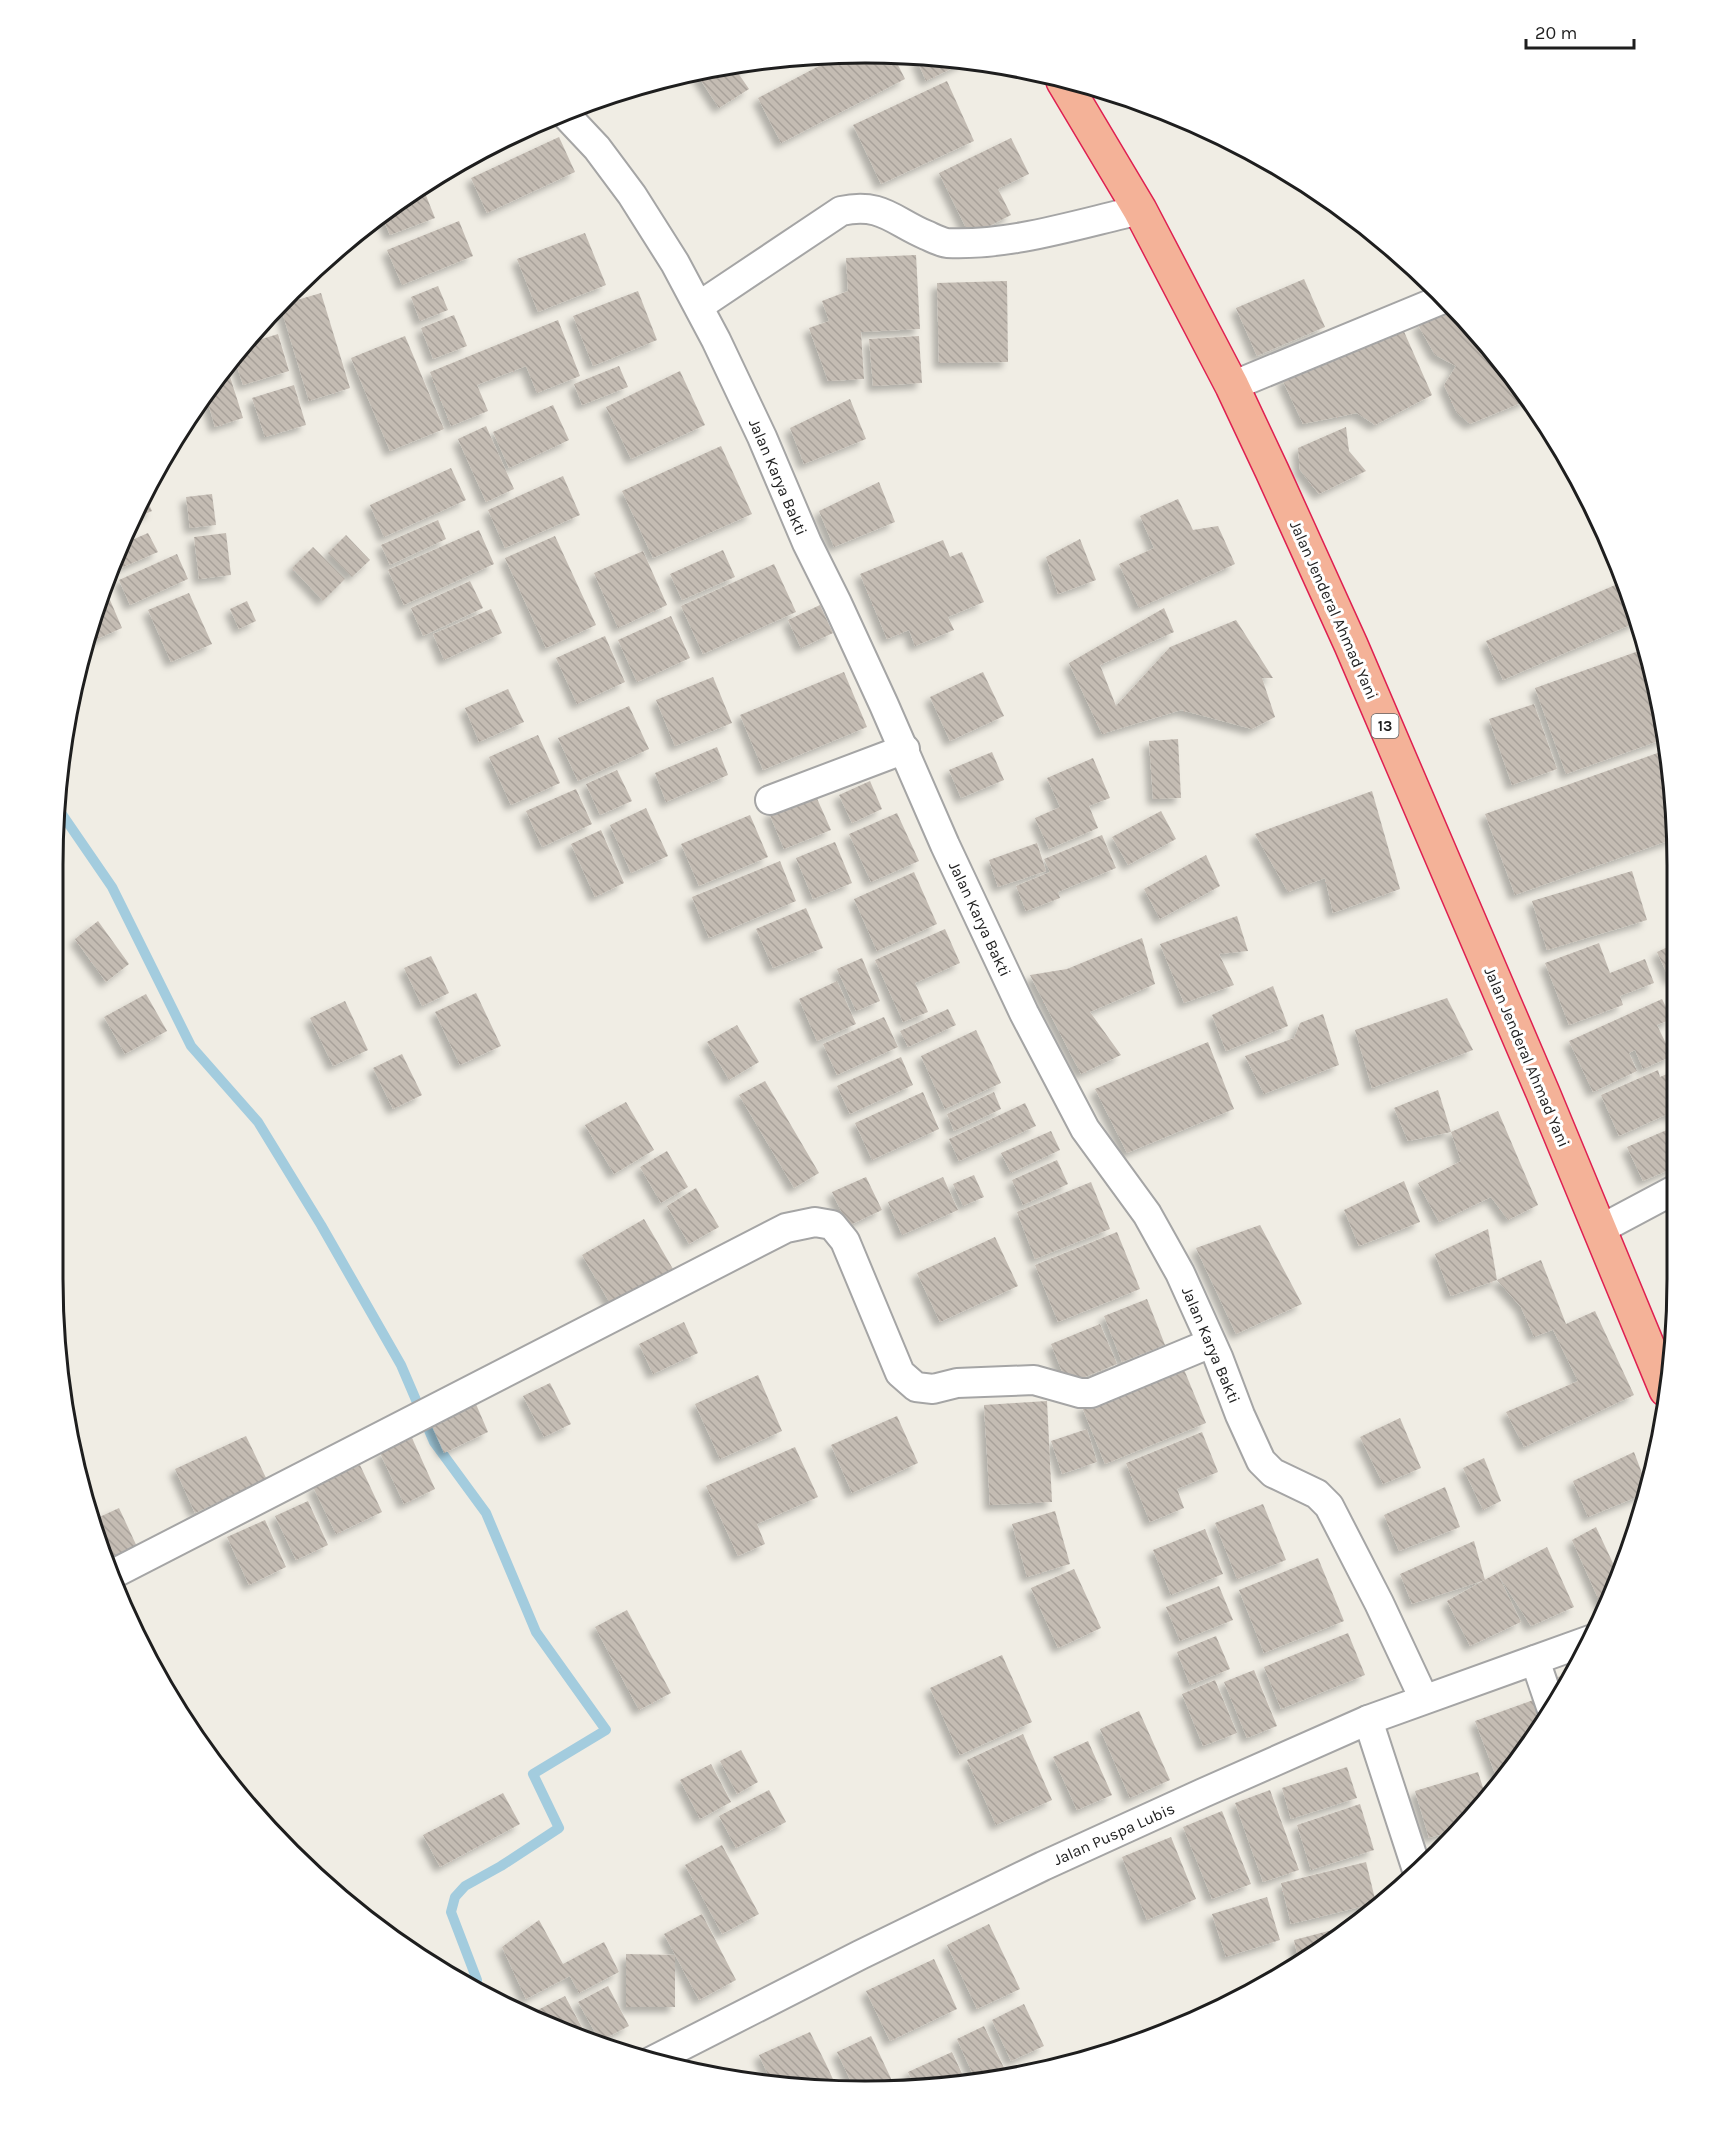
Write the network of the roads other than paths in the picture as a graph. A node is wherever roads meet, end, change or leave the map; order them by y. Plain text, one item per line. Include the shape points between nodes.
1 (1068, 89) edge
2 (570, 120) edge
3 (1140, 210) junction
4 (1436, 302) edge
5 (699, 306) junction
6 (1232, 386) junction
7 (905, 749) junction
8 (770, 800) dead end
9 (1667, 1194) edge
10 (1599, 1230) junction
11 (1211, 1343) junction
12 (1661, 1377) edge
13 (119, 1571) edge
14 (1579, 1644) edge
15 (1535, 1660) junction
16 (1424, 1698) junction
17 (1548, 1699) edge
18 (1368, 1720) junction
19 (1415, 1863) edge
20 (663, 2055) edge

1 - 3 highway, Jalan Jenderal Ahmad Yani / 13
2 - 5 street, Jalan Karya Bakti via 632,195
3 - 5 street via 988,243 944,243 885,212 852,208 841,211
3 - 6 highway, Jalan Jenderal Ahmad Yani / 13
4 - 6 street
5 - 7 street, Jalan Karya Bakti
6 - 10 highway, Jalan Jenderal Ahmad Yani / 13 via 1351,645
7 - 8 street
7 - 11 street, Jalan Karya Bakti via 963,884 1069,1101 1147,1214 1180,1273
9 - 10 street
10 - 12 highway, Jalan Jenderal Ahmad Yani / 13
11 - 13 street via 1091,1394 1034,1380 916,1388 900,1373 845,1240 832,1226 815,1222 786,1228
11 - 16 street, Jalan Karya Bakti via 1261,1461 1273,1473 1317,1494 1333,1512
14 - 15 street, Jalan Puspa Lubis
15 - 16 street, Jalan Puspa Lubis
15 - 17 street
16 - 18 street, Jalan Puspa Lubis
18 - 19 street
18 - 20 street, Jalan Puspa Lubis via 1043,1866

